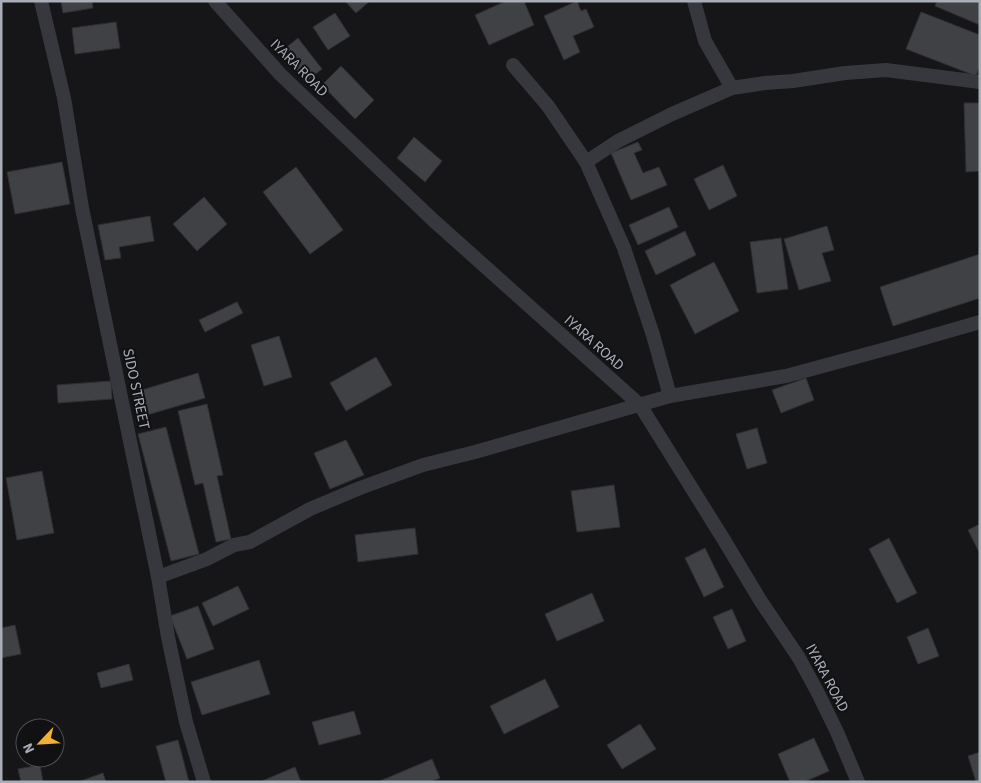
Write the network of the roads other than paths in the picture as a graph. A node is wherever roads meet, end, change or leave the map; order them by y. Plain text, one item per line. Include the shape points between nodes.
1 (41, 1) edge
2 (215, 1) edge
3 (694, 1) edge
4 (513, 65) dead end
5 (980, 82) edge
6 (732, 88) junction
7 (586, 162) junction
8 (980, 322) edge
9 (670, 396) junction
10 (640, 405) junction
11 (158, 576) junction
12 (204, 782) edge
13 (858, 782) edge

1 - 11 street, SIDO STREET via 64,98 82,208
2 - 10 street, IYARA ROAD via 280,74 433,220
3 - 6 street via 705,40
4 - 7 street via 548,106
5 - 6 street via 886,70
6 - 7 street via 618,141
7 - 9 street via 624,248
8 - 9 street via 786,376
9 - 10 street
10 - 11 street via 423,465 318,505 250,542 234,545 207,559
10 - 13 street, IYARA ROAD via 799,658 837,732
11 - 12 street, SIDO STREET via 184,712

